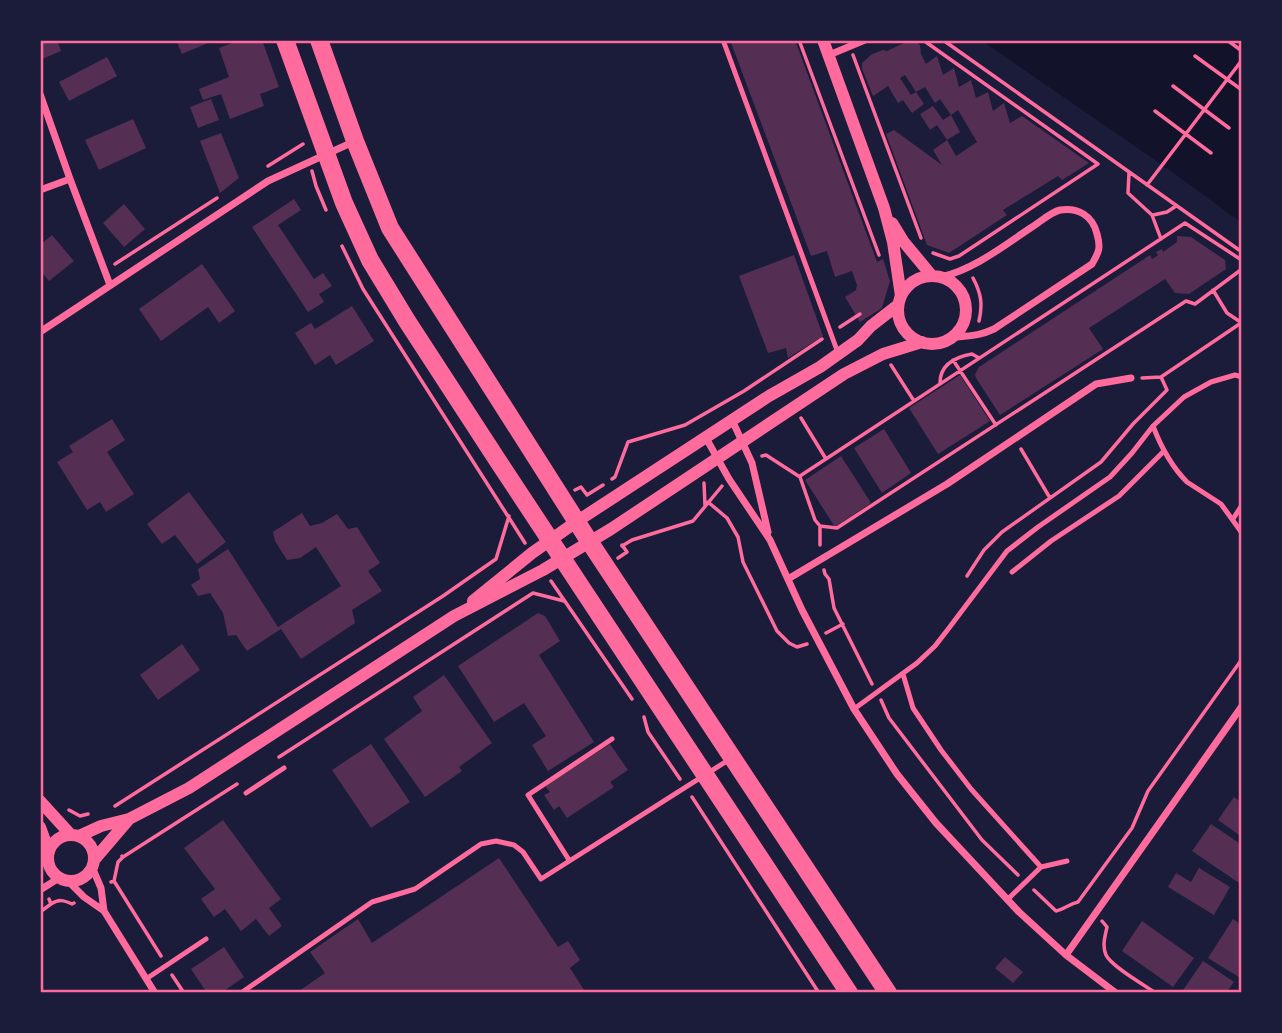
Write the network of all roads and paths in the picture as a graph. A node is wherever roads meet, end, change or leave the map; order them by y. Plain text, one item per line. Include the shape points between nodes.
1 (285, 40) edge
2 (319, 40) edge
3 (723, 40) edge
4 (799, 40) edge
5 (823, 40) edge
6 (865, 40) edge
7 (923, 40) edge
8 (943, 40) edge
9 (1227, 40) edge
10 (1242, 51) edge
11 (852, 53) dead end
12 (828, 55) junction
13 (1195, 55) dead end
14 (1242, 60) edge
15 (1173, 86) dead end
16 (1242, 90) edge
17 (40, 94) edge
18 (1155, 111) dead end
19 (1229, 128) dead end
20 (355, 141) junction
21 (326, 153) junction
22 (1211, 153) dead end
23 (1129, 172) junction
24 (70, 179) junction
25 (1147, 185) junction
26 (40, 190) edge
27 (1176, 206) junction
28 (884, 208) junction
29 (1153, 215) junction
30 (1161, 239) junction
31 (1242, 254) edge
32 (881, 260) dead end
33 (1242, 269) edge
34 (971, 274) dead end
35 (936, 276) junction
36 (110, 285) junction
37 (1213, 290) junction
38 (899, 300) junction
39 (863, 312) dead end
40 (857, 316) dead end
41 (866, 318) dead end
42 (1242, 323) edge
43 (977, 328) dead end
44 (40, 331) edge
45 (831, 333) junction
46 (950, 338) junction
47 (922, 342) junction
48 (839, 353) junction
49 (979, 358) junction
50 (953, 360) junction
51 (890, 364) dead end
52 (960, 370) junction
53 (1161, 377) junction
54 (1242, 377) edge
55 (1130, 378) joint
56 (940, 384) junction
57 (914, 401) junction
58 (799, 415) dead end
59 (732, 420) junction
60 (1003, 421) junction
61 (996, 425) junction
62 (1153, 426) junction
63 (1007, 429) dead end
64 (706, 438) junction
65 (743, 441) junction
66 (1020, 448) dead end
67 (1164, 451) junction
68 (762, 456) dead end
69 (718, 458) junction
70 (826, 459) junction
71 (800, 477) junction
72 (705, 485) dead end
73 (719, 488) dead end
74 (575, 490) dead end
75 (1051, 498) junction
76 (707, 504) junction
77 (1242, 505) edge
78 (1233, 519) junction
79 (576, 522) junction
80 (820, 526) junction
81 (1242, 533) edge
82 (521, 536) dead end
83 (770, 540) junction
84 (820, 540) dead end
85 (550, 541) junction
86 (589, 541) junction
87 (620, 557) dead end
88 (562, 559) junction
89 (1013, 572) dead end
90 (825, 574) dead end
91 (967, 576) dead end
92 (788, 579) junction
93 (550, 580) dead end
94 (564, 601) junction
95 (454, 616) junction
96 (843, 624) junction
97 (826, 634) dead end
98 (805, 645) dead end
99 (1242, 659) edge
100 (903, 674) junction
101 (868, 677) dead end
102 (633, 701) dead end
103 (883, 705) dead end
104 (1242, 706) edge
105 (854, 709) junction
106 (639, 710) dead end
107 (612, 739) dead end
108 (286, 752) dead end
109 (733, 757) junction
110 (284, 768) dead end
111 (705, 775) junction
112 (678, 776) dead end
113 (232, 787) dead end
114 (246, 793) dead end
115 (692, 797) dead end
116 (40, 801) edge
117 (66, 808) dead end
118 (104, 810) dead end
119 (93, 813) dead end
120 (130, 819) junction
121 (40, 827) edge
122 (75, 836) junction
123 (115, 846) dead end
124 (46, 857) edge
125 (123, 858) junction
126 (569, 860) junction
127 (1067, 861) dead end
128 (93, 863) junction
129 (1041, 867) junction
130 (1015, 873) dead end
131 (63, 879) junction
132 (1035, 891) dead end
133 (43, 892) edge
134 (78, 899) dead end
135 (1007, 900) junction
136 (1078, 902) junction
137 (51, 904) junction
138 (1084, 908) dead end
139 (104, 911) junction
140 (40, 912) edge
141 (1103, 922) dead end
142 (206, 939) dead end
143 (1066, 955) junction
144 (163, 960) dead end
145 (170, 971) dead end
146 (146, 979) junction
147 (249, 991) edge
148 (155, 993) edge
149 (184, 993) edge
150 (242, 993) edge
151 (819, 993) edge
152 (849, 993) edge
153 (888, 993) edge
154 (1116, 993) edge
155 (1156, 993) edge

1 - 21 main road
2 - 20 main road
3 - 45 lane
4 - 32 path
5 - 12 street
6 - 12 street
7 - 11 path via 1098,164 950,259 925,248
8 - 23 path
9 - 10 path
12 - 28 street
13 - 16 path
14 - 25 path
15 - 19 path
17 - 24 street
18 - 22 path
20 - 21 street
20 - 79 main road via 390,228
21 - 36 street via 268,181
21 - 85 main road via 370,260
23 - 25 path
23 - 29 path via 1128,194
24 - 26 street
24 - 36 street
25 - 27 path
27 - 29 path
27 - 31 path
28 - 35 street via 903,241
28 - 38 street
29 - 30 path
30 - 31 path via 1185,223 1240,259
30 - 49 path
33 - 37 path
34 - 43 path via 982,301
35 - 38 street via 913,281
35 - 46 street via 957,287 965,304 962,323
35 - 46 street via 973,265 1058,210 1076,210 1087,216 1099,237 1100,251 1092,264 994,329 980,336
36 - 44 street
37 - 42 path via 1227,313
37 - 60 path via 1195,304 1186,301
38 - 47 street via 901,324
38 - 48 street
39 - 41 path
40 - 45 path
42 - 53 path
45 - 48 lane
45 - 74 path via 685,425 628,442 615,477 587,495 581,487
46 - 47 street
47 - 65 street via 883,354 844,374
48 - 59 street
49 - 50 path via 972,354
49 - 52 path
50 - 52 path
50 - 56 path via 940,374
51 - 57 path
52 - 56 path
52 - 61 path
53 - 55 path
53 - 75 path via 1167,390 1101,462
54 - 62 lane via 1211,382 1184,397
55 - 92 street via 1096,384 947,484
56 - 57 path
57 - 70 path
58 - 70 path
59 - 64 street
59 - 65 street
60 - 61 path
60 - 63 path
61 - 80 path via 837,528
62 - 67 lane
62 - 100 lane via 1110,477 1007,551 935,646
64 - 69 street
64 - 79 street
65 - 69 street
65 - 83 street
66 - 75 path
67 - 78 lane via 1187,482 1221,504
67 - 89 lane via 1119,496
68 - 71 path
69 - 83 street
69 - 86 street
70 - 71 path
71 - 80 path
72 - 76 path
73 - 76 path
75 - 91 path via 1002,532
76 - 87 path via 694,521 622,544 627,552
76 - 98 path via 727,517 777,631 789,643
77 - 78 lane
78 - 81 lane
79 - 85 street
79 - 86 main road
80 - 84 path
82 - 118 path via 509,516 496,559
83 - 92 street
85 - 88 main road
85 - 95 street
86 - 88 street
86 - 109 main road
88 - 95 street
88 - 111 main road
90 - 96 path
92 - 105 street
93 - 94 path
94 - 102 path
94 - 108 path via 533,593
95 - 120 street via 208,776
96 - 97 path
96 - 101 path
99 - 136 path via 1147,791 1132,828
100 - 105 lane
100 - 129 lane via 913,708 941,750
103 - 130 path via 982,840
104 - 143 street
105 - 135 street via 936,823
106 - 112 path
107 - 126 lane via 527,795
109 - 111 lane
109 - 153 main road
110 - 114 lane
111 - 126 lane
111 - 152 main road
113 - 125 path
115 - 151 path
116 - 122 street
117 - 119 path via 80,816
120 - 122 street
120 - 128 street
121 - 124 street
122 - 124 street via 57,839
122 - 128 street via 90,846
123 - 125 path
124 - 131 street
125 - 144 path via 111,882
126 - 147 lane via 541,879 514,845 481,844 415,889 372,902
127 - 129 lane
128 - 131 street via 82,878
128 - 139 street
129 - 135 lane
131 - 133 street
131 - 139 street
132 - 136 path via 1056,911
133 - 137 path
134 - 137 path via 72,904 64,900
135 - 143 street
136 - 138 path
137 - 140 path
139 - 146 street
141 - 155 path via 1107,927 1105,953 1110,961
142 - 146 lane
143 - 154 street
145 - 149 path
146 - 148 street
147 - 150 lane

